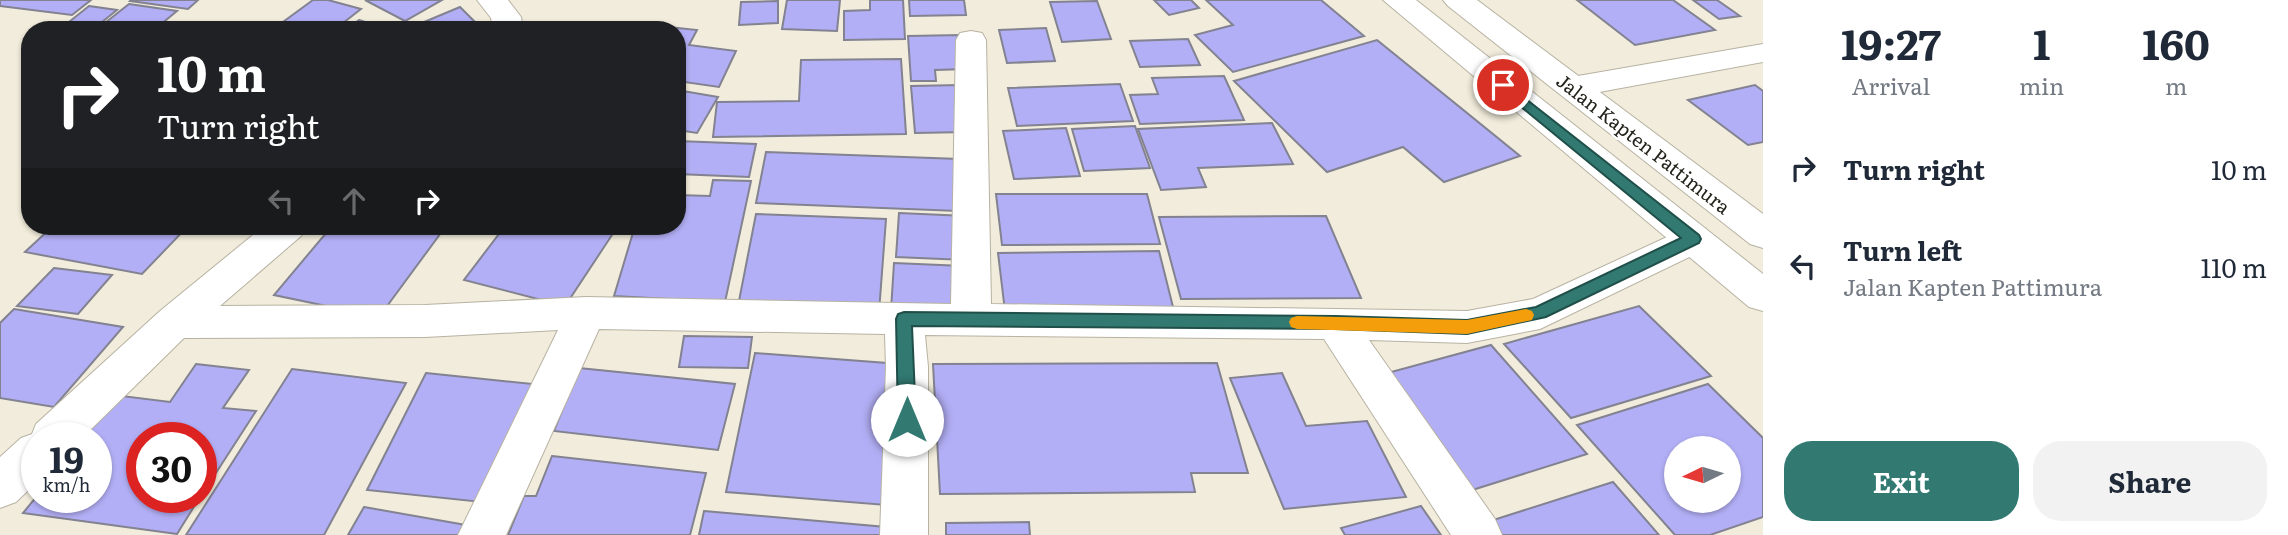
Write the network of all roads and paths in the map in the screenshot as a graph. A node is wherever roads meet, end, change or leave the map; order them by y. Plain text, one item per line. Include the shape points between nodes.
1 (492, 0) edge
2 (1398, 0) edge
3 (1458, 0) edge
4 (507, 21) edge
5 (971, 40) dead end
6 (1763, 52) edge
7 (1572, 87) junction
8 (1763, 234) edge
9 (277, 235) edge
10 (1693, 239) junction
11 (1763, 296) edge
12 (586, 313) junction
13 (904, 319) junction
14 (971, 319) junction
15 (173, 322) junction
16 (1335, 323) junction
17 (69, 422) edge
18 (21, 467) edge
19 (0, 487) edge
20 (482, 535) edge
21 (904, 535) edge
22 (1478, 535) edge

1 - 4 street
2 - 10 street
3 - 7 street, Jalan Kapten Pattimura
5 - 14 street
6 - 7 street
7 - 8 street, Jalan Kapten Pattimura
9 - 15 street
10 - 11 street
10 - 16 street via 1540,313 1467,327
12 - 13 street
12 - 15 street via 425,321
12 - 20 street
13 - 14 street
13 - 21 street
14 - 16 street
15 - 17 street
16 - 22 street
18 - 19 street

